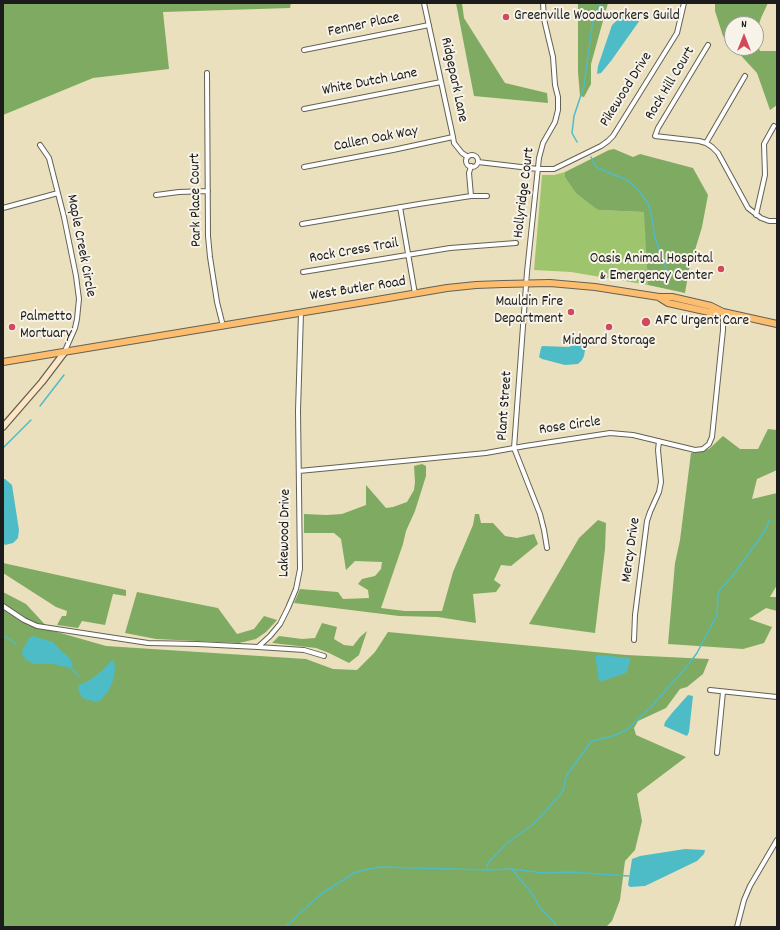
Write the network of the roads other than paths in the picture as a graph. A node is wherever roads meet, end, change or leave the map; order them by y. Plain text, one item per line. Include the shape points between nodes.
1 (424, 3) edge
2 (544, 3) edge
3 (684, 3) edge
4 (429, 25) junction
5 (708, 45) dead end
6 (304, 50) dead end
7 (207, 73) dead end
8 (745, 76) dead end
9 (441, 82) junction
10 (304, 109) dead end
11 (774, 126) dead end
12 (452, 137) junction
13 (706, 143) junction
14 (40, 145) dead end
15 (468, 157) junction
16 (478, 162) junction
17 (470, 166) junction
18 (304, 167) dead end
19 (538, 169) junction
20 (208, 191) junction
21 (58, 193) junction
22 (156, 195) dead end
23 (471, 196) junction
24 (487, 196) dead end
25 (400, 207) junction
26 (3, 208) edge
27 (756, 215) junction
28 (777, 221) edge
29 (302, 224) dead end
30 (516, 243) dead end
31 (408, 254) junction
32 (304, 272) dead end
33 (526, 284) junction
34 (415, 294) junction
35 (723, 312) junction
36 (300, 313) junction
37 (777, 324) edge
38 (223, 326) junction
39 (64, 353) junction
40 (3, 362) edge
41 (3, 427) edge
42 (659, 441) junction
43 (514, 448) junction
44 (299, 471) junction
45 (546, 548) dead end
46 (3, 606) edge
47 (634, 640) dead end
48 (258, 647) junction
49 (324, 656) dead end
50 (710, 690) dead end
51 (723, 692) junction
52 (777, 697) edge
53 (717, 754) dead end
54 (777, 840) edge
55 (737, 927) edge

1 - 4 street, Ridgepark Lane
2 - 19 street, Hollyridge Court via 544,19 553,57 558,110 555,122 543,144
3 - 19 street, Pikewood Drive via 677,33 613,136 601,146 554,169
4 - 6 street, Fenner Place
4 - 9 street, Ridgepark Lane
5 - 13 street, Rock Hill Court via 655,136
7 - 20 street, Park Place Court
8 - 13 street
9 - 10 street, White Dutch Lane
9 - 12 street, Ridgepark Lane
11 - 27 street via 764,144 766,175
12 - 15 street, Ridgepark Lane via 462,153
12 - 18 street, Callen Oak Way
13 - 27 street via 716,150 746,206
14 - 21 street, Maple Creek Circle via 49,158
15 - 16 street via 478,157
15 - 17 street via 466,162
16 - 17 street
16 - 19 street
17 - 23 street
19 - 33 street, Hollyridge Court
20 - 22 street
20 - 38 street, Park Place Court via 210,257
21 - 26 street
21 - 39 street, Maple Creek Circle via 79,299 75,328
23 - 24 street
23 - 25 street
25 - 29 street
25 - 31 street
27 - 28 street via 766,220
30 - 31 street, Rock Cress Trail
31 - 32 street, Rock Cress Trail
31 - 34 street
33 - 34 main road, West Butler Road via 476,285
33 - 35 main road, West Butler Road via 550,283 595,287 672,297 711,306
33 - 43 street, Plant Street
34 - 36 main road, West Butler Road
35 - 37 main road, West Butler Road
35 - 42 street, Rose Circle via 711,440 705,448 697,450
36 - 38 main road, West Butler Road
36 - 44 street, Lakewood Drive
38 - 39 main road, West Butler Road
39 - 40 main road, West Butler Road
39 - 41 main road
42 - 43 street, Rose Circle via 610,433
42 - 47 street, Mercy Drive via 661,482 647,521
43 - 44 street, Rose Circle
43 - 45 street, Plant Street via 540,514
44 - 48 street, Lakewood Drive via 298,581 283,618
46 - 48 street via 32,624 42,627 148,643
48 - 49 street via 304,650
50 - 51 street
51 - 52 street
51 - 53 street
54 - 55 street via 750,886

